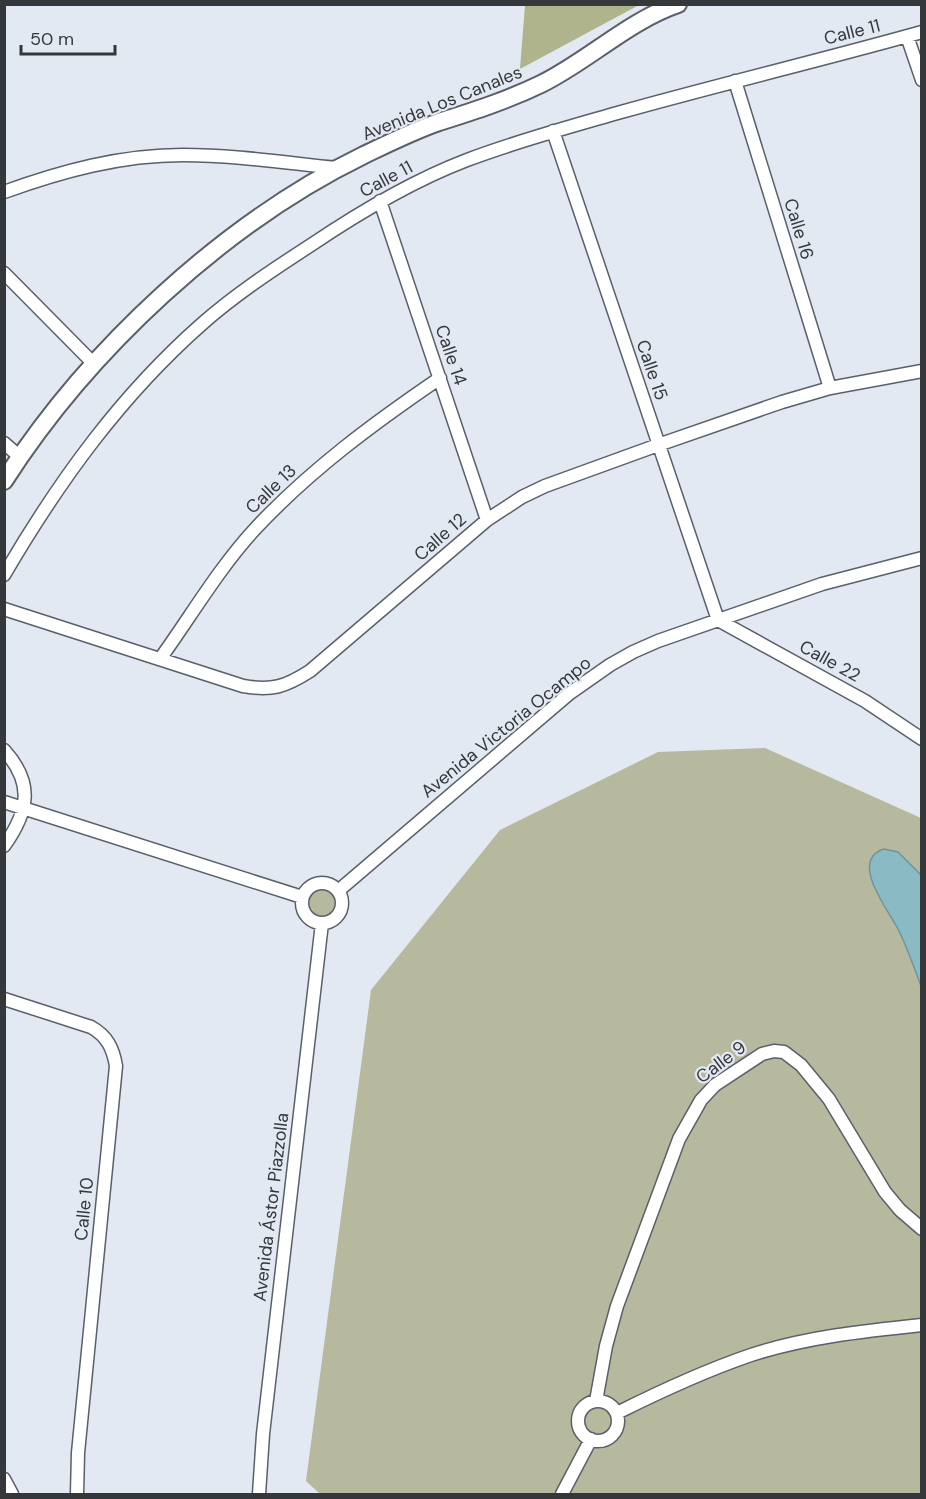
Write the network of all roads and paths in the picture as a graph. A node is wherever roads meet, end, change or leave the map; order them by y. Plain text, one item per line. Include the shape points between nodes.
1 (678, 4) edge
2 (921, 32) edge
3 (907, 36) junction
4 (921, 80) edge
5 (735, 81) junction
6 (553, 131) junction
7 (338, 168) junction
8 (4, 192) edge
9 (380, 201) junction
10 (4, 273) edge
11 (95, 365) junction
12 (921, 371) edge
13 (440, 378) junction
14 (830, 388) junction
15 (4, 443) edge
16 (658, 445) junction
17 (20, 456) junction
18 (4, 481) edge
19 (487, 520) junction
20 (921, 558) edge
21 (4, 575) edge
22 (4, 609) edge
23 (718, 620) junction
24 (160, 659) junction
25 (921, 739) edge
26 (4, 750) edge
27 (4, 802) edge
28 (24, 808) junction
29 (4, 846) edge
30 (338, 891) junction
31 (302, 897) junction
32 (322, 923) junction
33 (4, 999) edge
34 (921, 1229) edge
35 (921, 1325) edge
36 (596, 1401) junction
37 (617, 1413) junction
38 (591, 1439) junction
39 (4, 1479) edge
40 (12, 1494) edge
41 (77, 1494) edge
42 (259, 1494) edge
43 (562, 1494) edge

1 - 7 main road, Avenida Los Canales via 644,20 543,83 404,136
2 - 3 street, Calle 11
3 - 4 street
3 - 5 street, Calle 11
5 - 6 street, Calle 11
5 - 14 street, Calle 16
6 - 9 street, Calle 11 via 464,161
6 - 16 street, Calle 15
7 - 8 street via 207,156 160,156 81,168
7 - 11 main road, Avenida Los Canales via 278,204 199,263
9 - 13 street, Calle 14
9 - 21 street, Calle 11 via 255,283 163,360 67,476
10 - 11 street
11 - 17 main road, Avenida Los Canales
12 - 14 street, Calle 12
13 - 19 street, Calle 14
13 - 24 street, Calle 13 via 369,427 283,500 229,561
14 - 16 street, Calle 12
15 - 17 street
16 - 19 street, Calle 12 via 545,486
16 - 23 street, Calle 15
17 - 18 main road, Avenida Los Canales
19 - 24 street, Calle 12 via 294,682 260,689
20 - 23 street, Avenida Victoria Ocampo via 833,580
22 - 24 street, Calle 12
23 - 25 street, Calle 22 via 865,701
23 - 30 street, Avenida Victoria Ocampo via 633,652 588,679
26 - 28 street via 20,770 26,795
27 - 28 street
28 - 29 street
28 - 31 street
30 - 31 street via 328,884 315,884
30 - 32 street via 341,909 334,919
31 - 32 street via 306,915
32 - 42 street, Avenida Ástor Piazzolla
33 - 41 street, Calle 10 via 102,1033 116,1066
34 - 36 street, Calle 9 via 885,1192 829,1100 801,1065 784,1052 762,1054 700,1100 679,1138 617,1305
35 - 37 street via 835,1336 753,1354 676,1384
36 - 37 street via 609,1404
36 - 38 street via 584,1407 578,1420 582,1433
37 - 38 street via 618,1425 612,1436 600,1441
38 - 43 street
39 - 40 street

